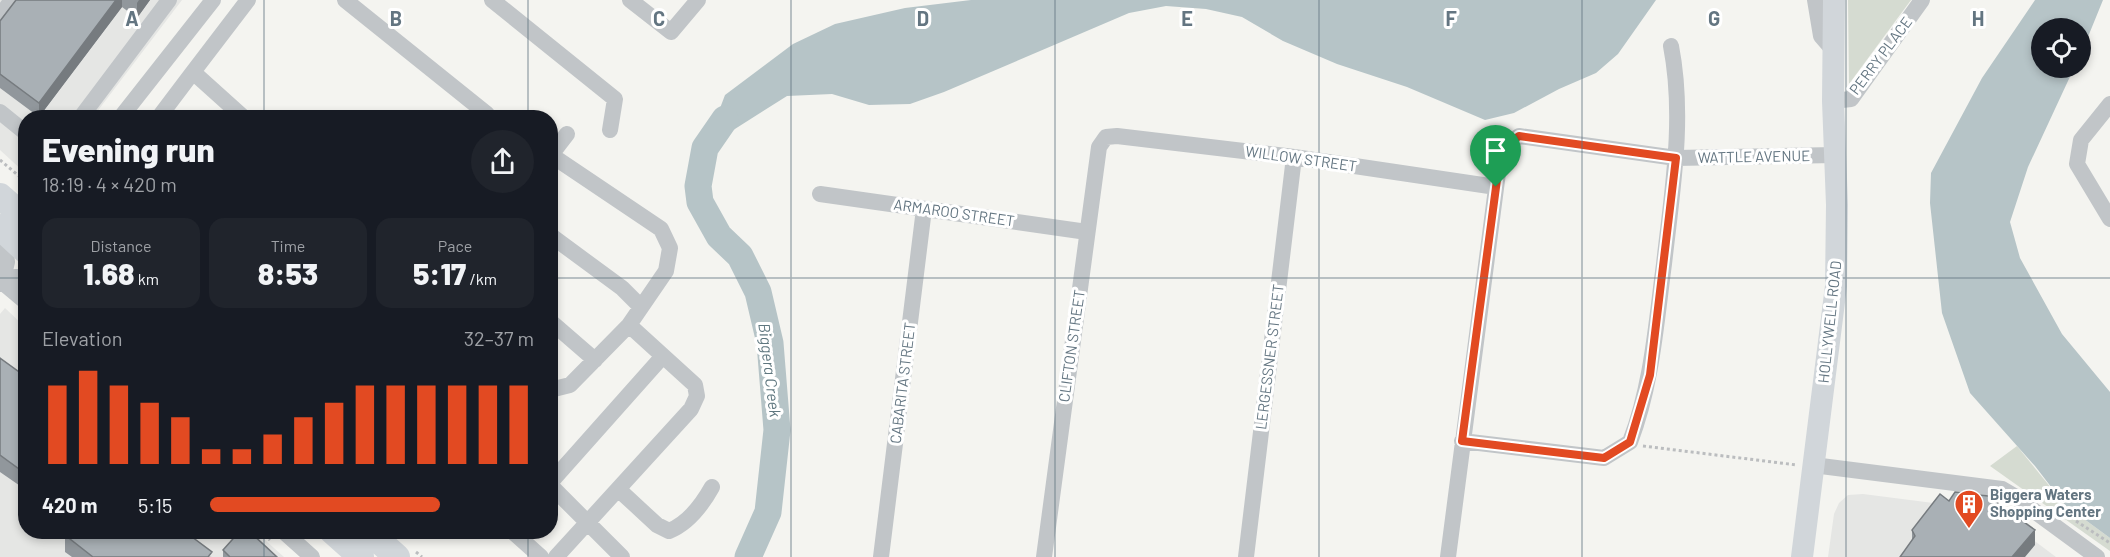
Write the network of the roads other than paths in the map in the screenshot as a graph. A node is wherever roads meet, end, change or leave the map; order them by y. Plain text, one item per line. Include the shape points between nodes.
1 (12, 0) edge
2 (169, 0) edge
3 (213, 0) edge
4 (248, 0) edge
5 (345, 0) edge
6 (492, 0) edge
7 (630, 0) edge
8 (698, 0) edge
9 (1815, 0) edge
10 (1834, 0) edge
11 (1922, 0) edge
12 (0, 16) edge
13 (1671, 46) dead end
14 (1834, 51) junction
15 (193, 72) junction
16 (1833, 100) junction
17 (2110, 104) edge
18 (86, 110) edge
19 (127, 110) edge
20 (164, 110) edge
21 (235, 110) edge
22 (483, 110) edge
23 (0, 112) edge
24 (18, 127) edge
25 (610, 130) dead end
26 (567, 134) dead end
27 (1106, 137) joint
28 (558, 146) edge
29 (1836, 155) junction
30 (1294, 157) junction
31 (1676, 158) junction
32 (558, 161) edge
33 (1496, 187) junction
34 (820, 194) dead end
35 (10, 200) edge
36 (924, 209) junction
37 (2110, 219) edge
38 (9, 225) edge
39 (1087, 232) junction
40 (18, 239) edge
41 (558, 241) edge
42 (18, 277) edge
43 (1, 283) edge
44 (18, 296) edge
45 (642, 307) junction
46 (629, 325) junction
47 (558, 328) edge
48 (663, 356) junction
49 (595, 360) junction
50 (558, 388) edge
51 (1462, 441) junction
52 (1813, 465) junction
53 (558, 475) edge
54 (712, 487) dead end
55 (618, 489) junction
56 (558, 492) edge
57 (588, 522) junction
58 (292, 539) edge
59 (341, 539) edge
60 (377, 539) edge
61 (521, 539) edge
62 (312, 557) edge
63 (361, 557) edge
64 (397, 557) edge
65 (541, 557) edge
66 (556, 557) edge
67 (622, 557) edge
68 (881, 557) edge
69 (1044, 557) edge
70 (1246, 557) edge
71 (1448, 557) edge
72 (1802, 557) edge
73 (2097, 557) edge

1 - 12 street
2 - 18 street
3 - 19 street
4 - 15 street
5 - 22 street
6 - 25 street via 615,99
7 - 8 street via 672,32
9 - 14 street via 1821,36
10 - 14 main road, HOLLYWELL ROAD
11 - 16 street, PERRY PLACE via 1851,99
13 - 31 street
14 - 16 main road, HOLLYWELL ROAD
15 - 20 street
15 - 21 street
16 - 29 main road, HOLLYWELL ROAD
17 - 37 street via 2081,140 2077,164
23 - 24 street
26 - 28 street
27 - 30 street, WILLOW STREET
27 - 39 street, CLIFTON STREET via 1099,147
29 - 31 street, WATTLE AVENUE
29 - 52 main road, HOLLYWELL ROAD via 1836,286
30 - 33 street, WILLOW STREET
30 - 70 street, LERGESSNER STREET
31 - 33 street, WATTLE AVENUE via 1519,136 1501,150
31 - 51 street via 1650,375 1630,442 1604,458
32 - 45 street via 661,229 670,248 666,271
33 - 51 street, WATTLE AVENUE
34 - 36 street, ARMAROO STREET
35 - 38 highway
36 - 39 street, ARMAROO STREET
36 - 68 street, CABARITA STREET
38 - 40 highway
38 - 43 street via 7,262
39 - 69 street, CLIFTON STREET
41 - 45 street
42 - 43 street
43 - 44 street
45 - 46 street
46 - 48 street
46 - 49 street
47 - 49 street
48 - 53 street
48 - 55 street via 695,385 697,396 691,409
49 - 50 street via 570,385
51 - 71 street, WATTLE AVENUE
52 - 72 main road, HOLLYWELL ROAD
52 - 73 street via 2002,489
54 - 55 street via 703,504 681,526 669,531
55 - 57 street
56 - 57 street
57 - 66 street
57 - 67 street
58 - 62 street
59 - 63 highway
60 - 64 highway
61 - 65 street

